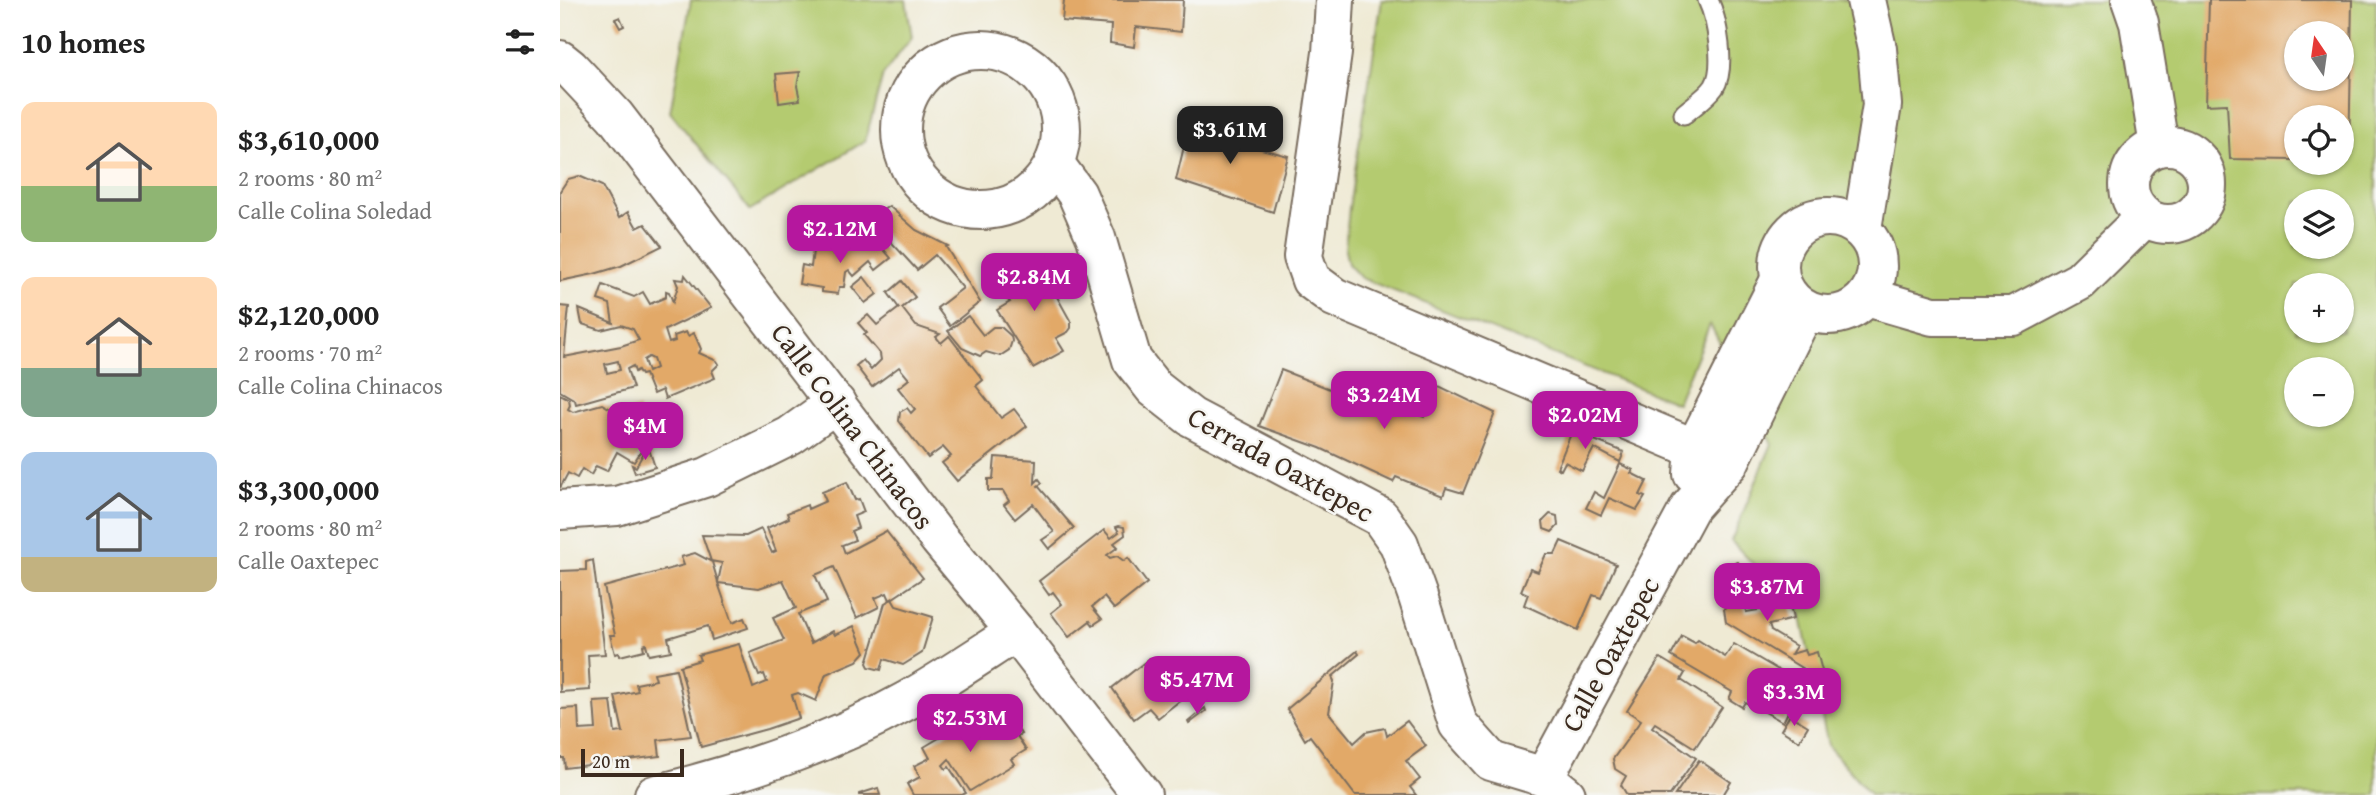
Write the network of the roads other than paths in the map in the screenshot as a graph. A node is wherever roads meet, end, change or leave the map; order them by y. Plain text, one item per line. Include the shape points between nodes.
1 (1335, 0) edge
2 (1708, 0) edge
3 (1866, 0) edge
4 (2131, 0) edge
5 (560, 60) edge
6 (1684, 114) dead end
7 (2159, 146) junction
8 (1054, 163) junction
9 (2144, 218) junction
10 (1861, 229) junction
11 (1780, 281) junction
12 (1867, 297) junction
13 (1805, 310) junction
14 (836, 403) junction
15 (1695, 448) junction
16 (1729, 463) junction
17 (1690, 508) junction
18 (560, 510) edge
19 (1016, 632) junction
20 (1555, 786) edge
21 (654, 795) edge
22 (1142, 795) edge

1 - 15 street via 1332,53 1303,257 1311,280 1334,297
2 - 6 lane via 1715,15 1720,56 1715,87
3 - 10 street via 1882,105
4 - 7 street via 2139,23
5 - 14 street, Calle Colina Chinacos via 615,116
7 - 9 street via 2139,157 2128,177 2130,198
7 - 9 street via 2185,148 2204,167 2208,194 2193,217 2168,226
8 - 8 street via 1061,138 1059,111 1049,87 1032,67 1009,54 983,49 957,53 933,65 915,84 903,108 901,135 907,160 920,183 941,200 966,208 992,209 1018,201 1039,185
8 - 20 street, Cerrada Oaxtepec via 1077,194 1096,238 1132,360 1154,388 1191,417 1380,517 1407,565 1458,724 1491,761
9 - 12 street via 2080,281 2014,316 1933,316
10 - 11 street via 1838,217 1813,219 1791,232 1779,255
10 - 12 street via 1875,250 1877,276
11 - 13 street via 1789,298
11 - 15 street
12 - 13 street via 1849,311 1827,316
13 - 16 street, Calle Oaxtepec
14 - 18 street via 790,436 707,477 617,506
14 - 19 street, Calle Colina Chinacos
15 - 16 street
15 - 17 street, Calle Oaxtepec
16 - 17 street, Calle Oaxtepec
17 - 20 street, Calle Oaxtepec
19 - 21 street via 862,723 723,778
19 - 22 street, Calle Colina Chinacos

